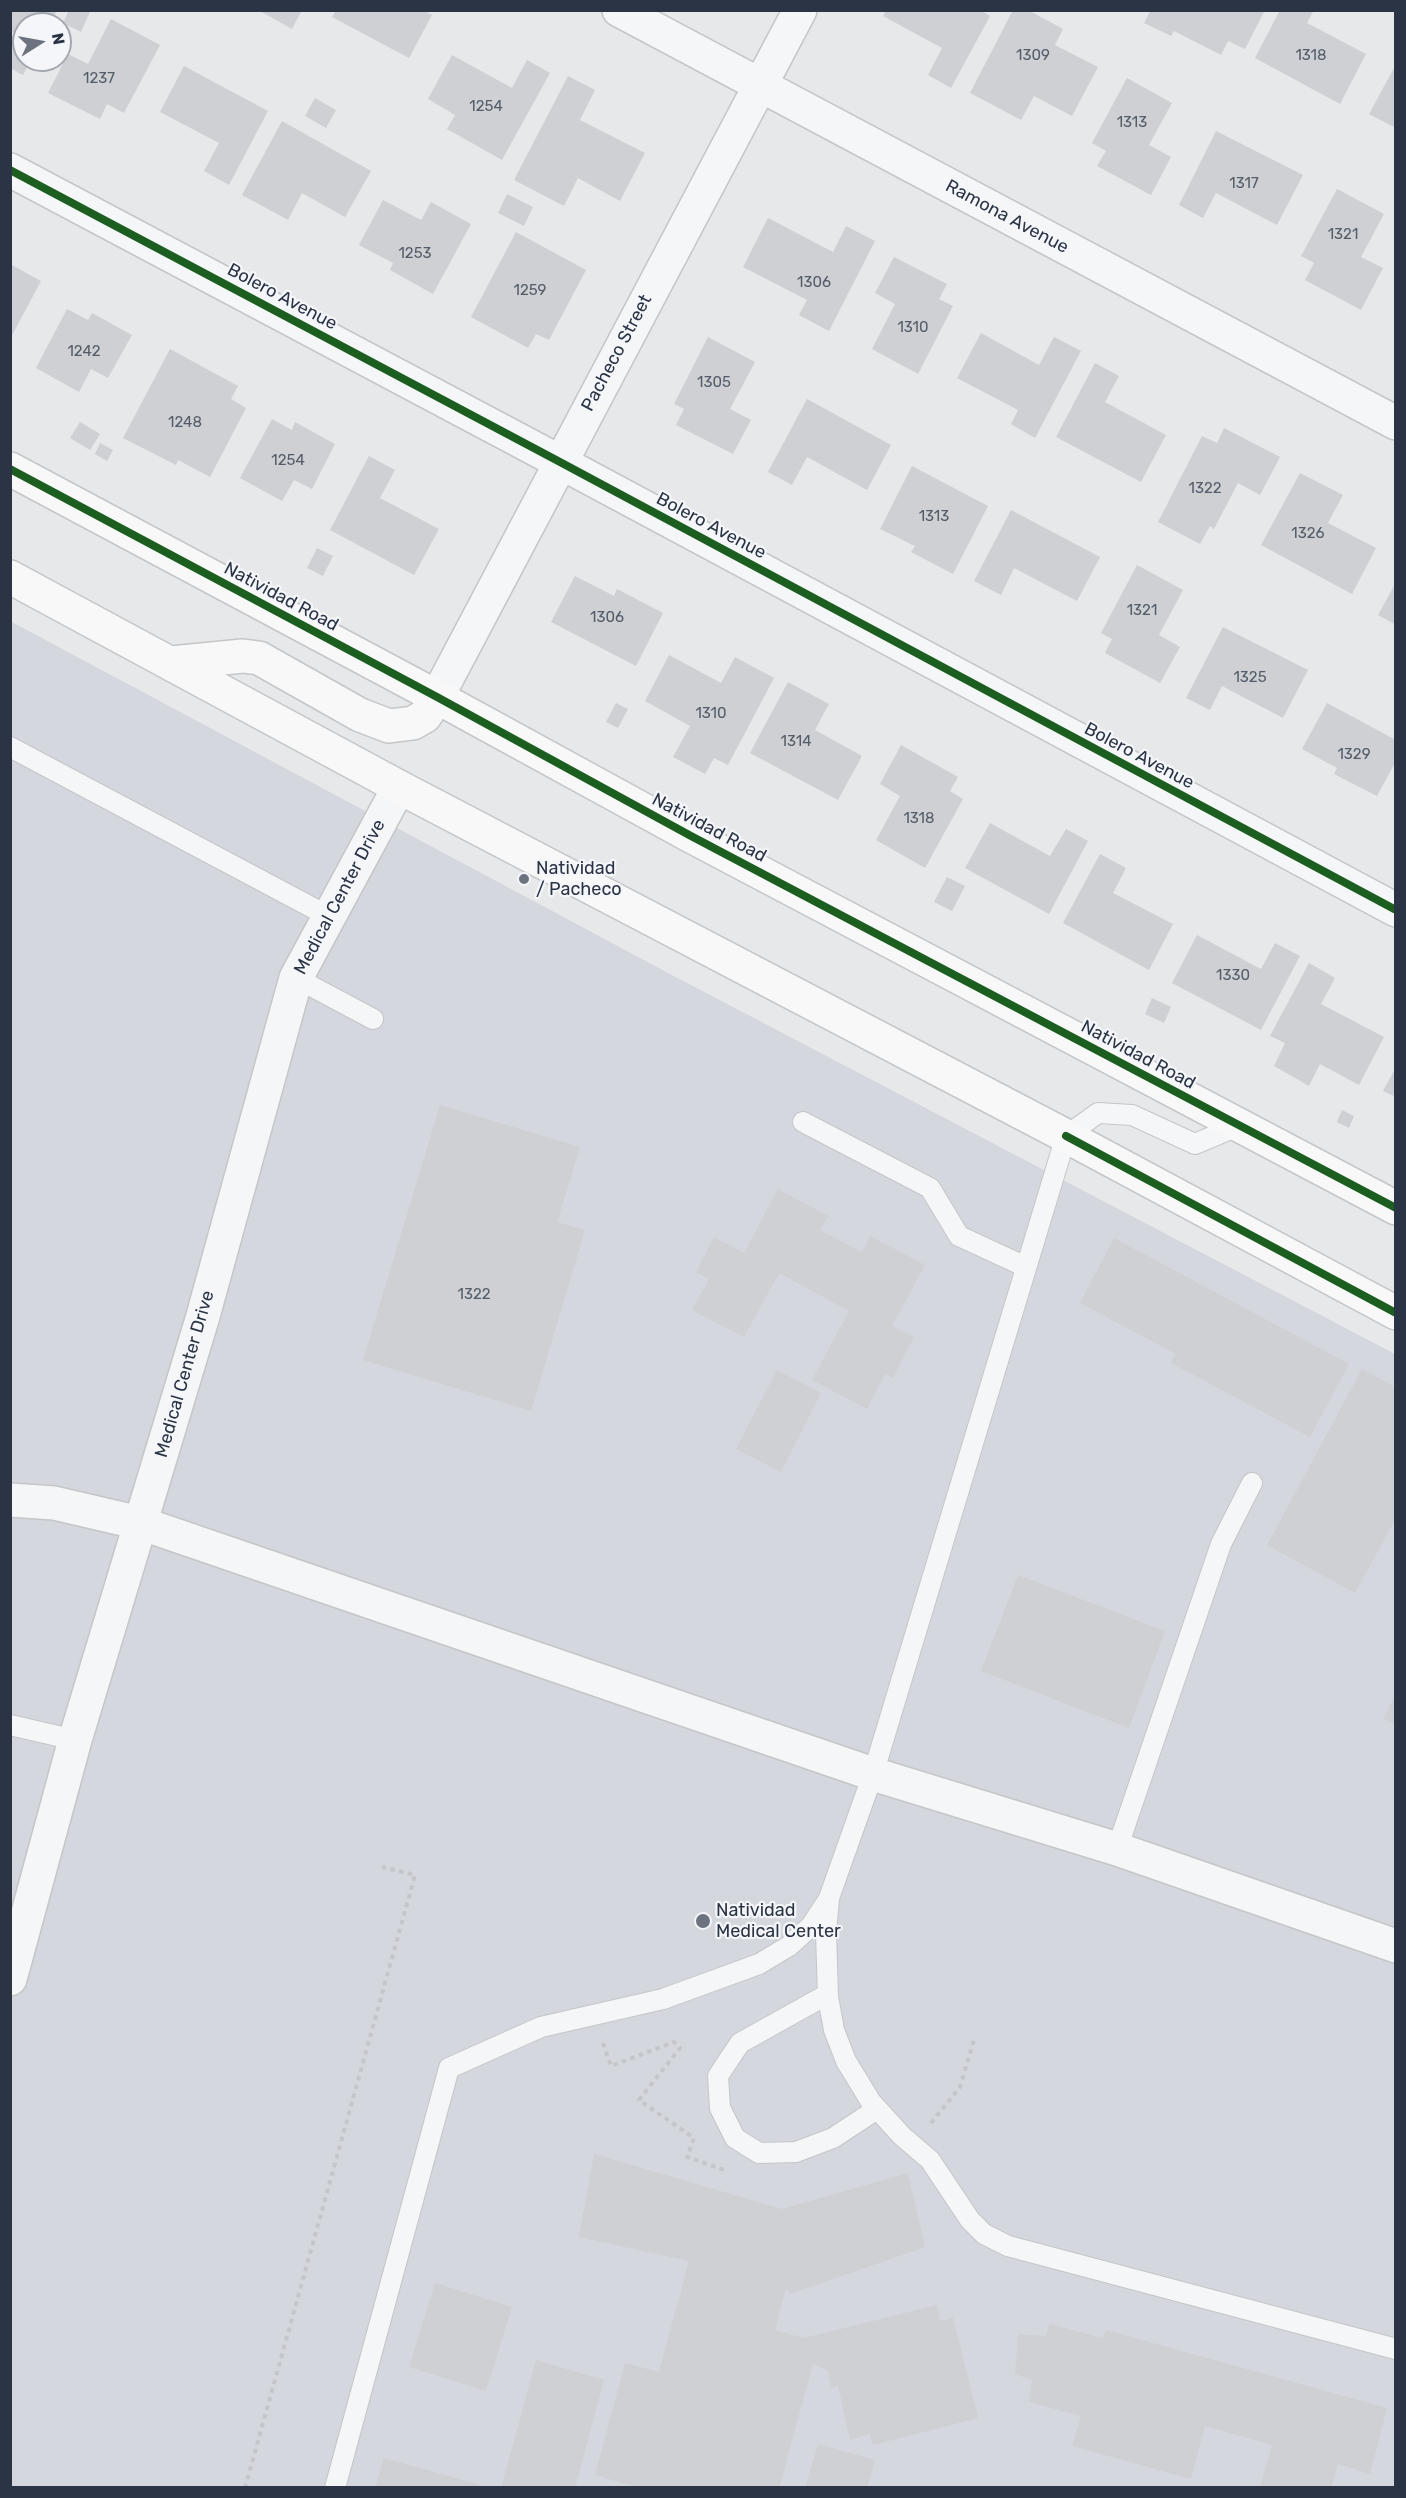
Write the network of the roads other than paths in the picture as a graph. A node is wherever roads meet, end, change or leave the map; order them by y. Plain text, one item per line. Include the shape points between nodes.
1 (619, 10) edge
2 (800, 10) edge
3 (760, 86) junction
4 (10, 170) edge
5 (1395, 423) edge
6 (560, 462) junction
7 (10, 469) edge
8 (10, 576) edge
9 (171, 663) junction
10 (437, 697) junction
11 (10, 747) edge
12 (399, 787) junction
13 (1395, 910) edge
14 (328, 916) junction
15 (296, 978) junction
16 (373, 1019) dead end
17 (803, 1122) dead end
18 (1240, 1125) junction
19 (1066, 1136) junction
20 (1395, 1208) edge
21 (1026, 1267) junction
22 (1395, 1313) edge
23 (1252, 1483) dead end
24 (10, 1500) edge
25 (140, 1523) junction
26 (10, 1725) edge
27 (75, 1740) junction
28 (873, 1774) junction
29 (1117, 1849) junction
30 (829, 1898) junction
31 (1392, 1938) edge
32 (10, 1979) edge
33 (828, 1994) junction
34 (877, 2109) junction
35 (1395, 2349) edge
36 (335, 2487) edge

1 - 3 street, Ramona Avenue
2 - 3 street, Pacheco Street
3 - 5 street, Ramona Avenue
3 - 6 street, Pacheco Street
4 - 6 street, Bolero Avenue
6 - 10 street, Pacheco Street
6 - 13 street, Bolero Avenue
7 - 10 main road, Natividad Road
8 - 9 main road
9 - 10 main road via 259,658 360,716 389,726 419,720
9 - 12 main road
10 - 18 main road, Natividad Road via 691,836
11 - 14 lane
12 - 14 street, Medical Center Drive
12 - 19 main road
14 - 15 street, Medical Center Drive
15 - 16 lane
15 - 25 street, Medical Center Drive via 203,1316
17 - 21 lane via 930,1188 959,1236
18 - 19 lane via 1195,1144 1132,1114 1098,1113
18 - 20 main road, Natividad Road
19 - 21 lane
19 - 22 main road
21 - 28 lane
23 - 29 lane via 1221,1544
24 - 25 street via 54,1503
25 - 27 street, Medical Center Drive
25 - 28 street
26 - 27 lane
27 - 32 street, Medical Center Drive
28 - 29 street
28 - 30 lane
29 - 31 street
30 - 33 lane
30 - 36 lane via 811,1926 759,1965 663,1999 541,2027 449,2068
33 - 34 lane via 834,2030 846,2061
33 - 34 lane via 740,2043 717,2076 720,2108 735,2138 759,2152 796,2152 833,2138
34 - 35 lane via 930,2160 970,2220 984,2234 1008,2246

